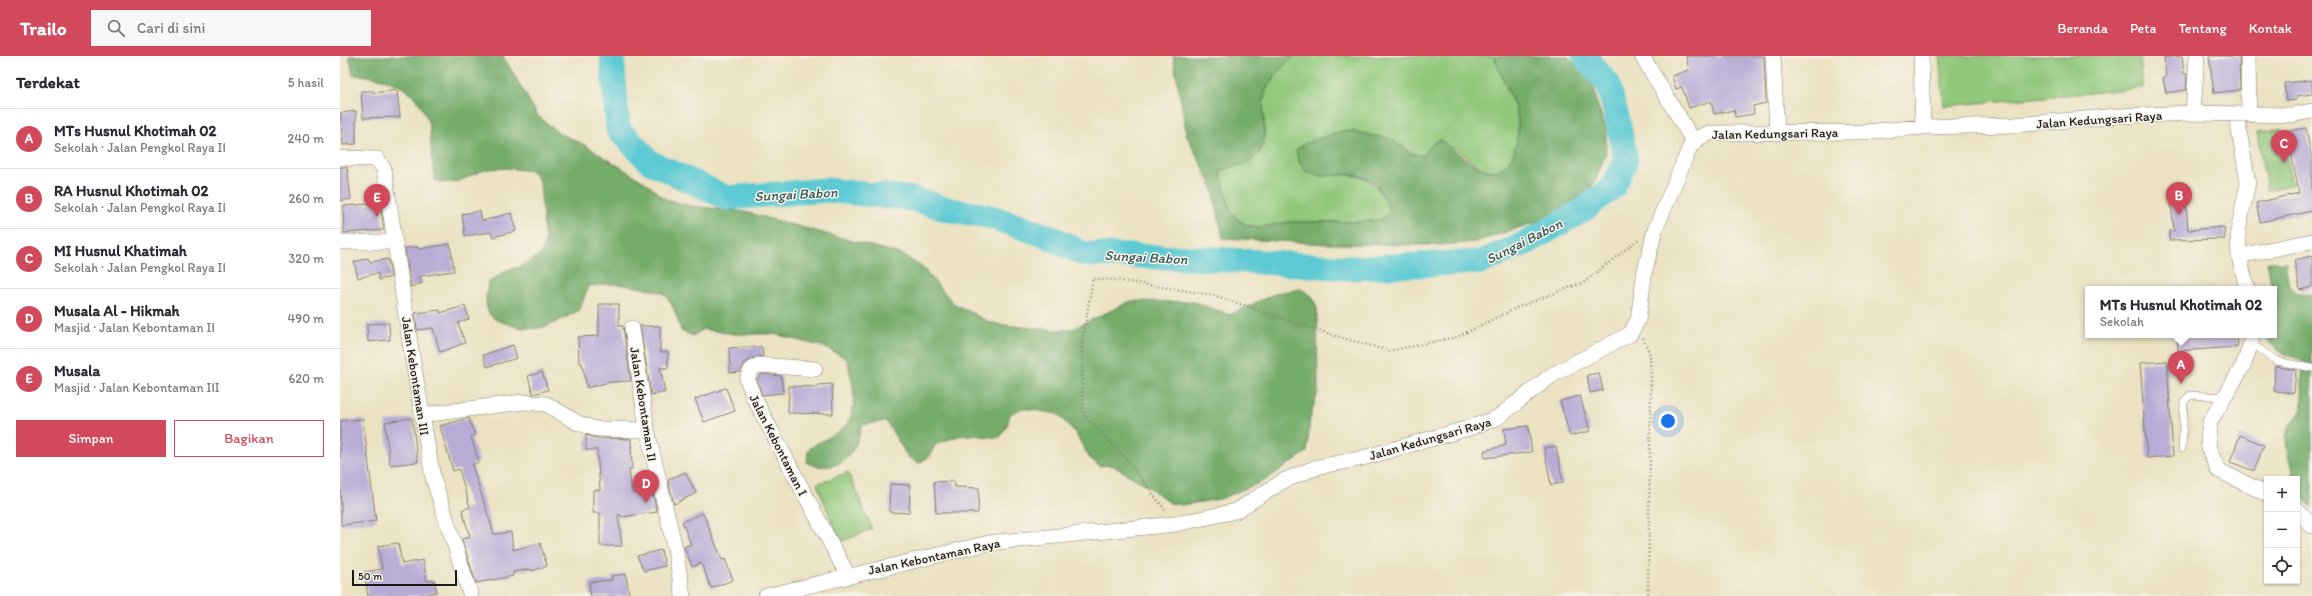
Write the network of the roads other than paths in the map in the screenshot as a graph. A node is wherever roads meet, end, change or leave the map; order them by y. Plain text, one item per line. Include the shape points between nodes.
1 (1645, 56) edge
2 (1773, 56) edge
3 (1921, 56) edge
4 (2197, 56) edge
5 (2248, 56) edge
6 (2312, 111) edge
7 (2193, 113) junction
8 (2243, 115) junction
9 (1923, 127) junction
10 (1777, 132) junction
11 (1694, 142) junction
12 (340, 158) edge
13 (2312, 241) edge
14 (340, 242) edge
15 (395, 242) junction
16 (2239, 256) junction
17 (2246, 286) edge
18 (632, 328) dead end
19 (2252, 339) edge
20 (2312, 368) edge
21 (815, 369) dead end
22 (2225, 397) junction
23 (422, 415) junction
24 (647, 430) junction
25 (2182, 449) dead end
26 (2264, 493) edge
27 (2299, 512) edge
28 (1176, 524) joint
29 (2312, 526) edge
30 (848, 576) junction
31 (471, 596) edge
32 (683, 596) edge
33 (766, 596) edge

1 - 11 street
2 - 10 street
3 - 9 street
4 - 7 street
5 - 8 street
6 - 8 street, Jalan Kedungsari Raya via 2292,115
7 - 8 street, Jalan Kedungsari Raya
7 - 9 street, Jalan Kedungsari Raya via 2118,116 2014,125
8 - 16 street via 2248,182 2239,221
9 - 10 street, Jalan Kedungsari Raya via 1865,132
10 - 11 street, Jalan Kedungsari Raya via 1710,133
11 - 28 street, Jalan Kedungsari Raya via 1656,230 1645,270 1638,320 1630,334 1552,375 1497,418 1359,459 1317,467 1283,481 1236,511
12 - 15 street, Jalan Kebontaman III via 377,159 384,169
13 - 16 street
14 - 15 street
15 - 23 street, Jalan Kebontaman III
16 - 17 street
18 - 24 street, Jalan Kebontaman II
19 - 20 lane via 2277,361
19 - 22 street via 2244,364
21 - 30 street, Jalan Kebontaman I via 758,365 751,370 748,379 758,405
22 - 25 lane via 2186,397
22 - 26 street via 2210,422 2208,438 2213,462 2218,470 2226,475
23 - 24 street via 523,402 546,404 578,424 596,429
23 - 31 street, Jalan Kebontaman III via 433,478
24 - 32 street, Jalan Kebontaman II via 675,548
27 - 29 street
28 - 30 street, Jalan Kebontaman Raya via 989,543
30 - 33 street, Jalan Kebontaman Raya

